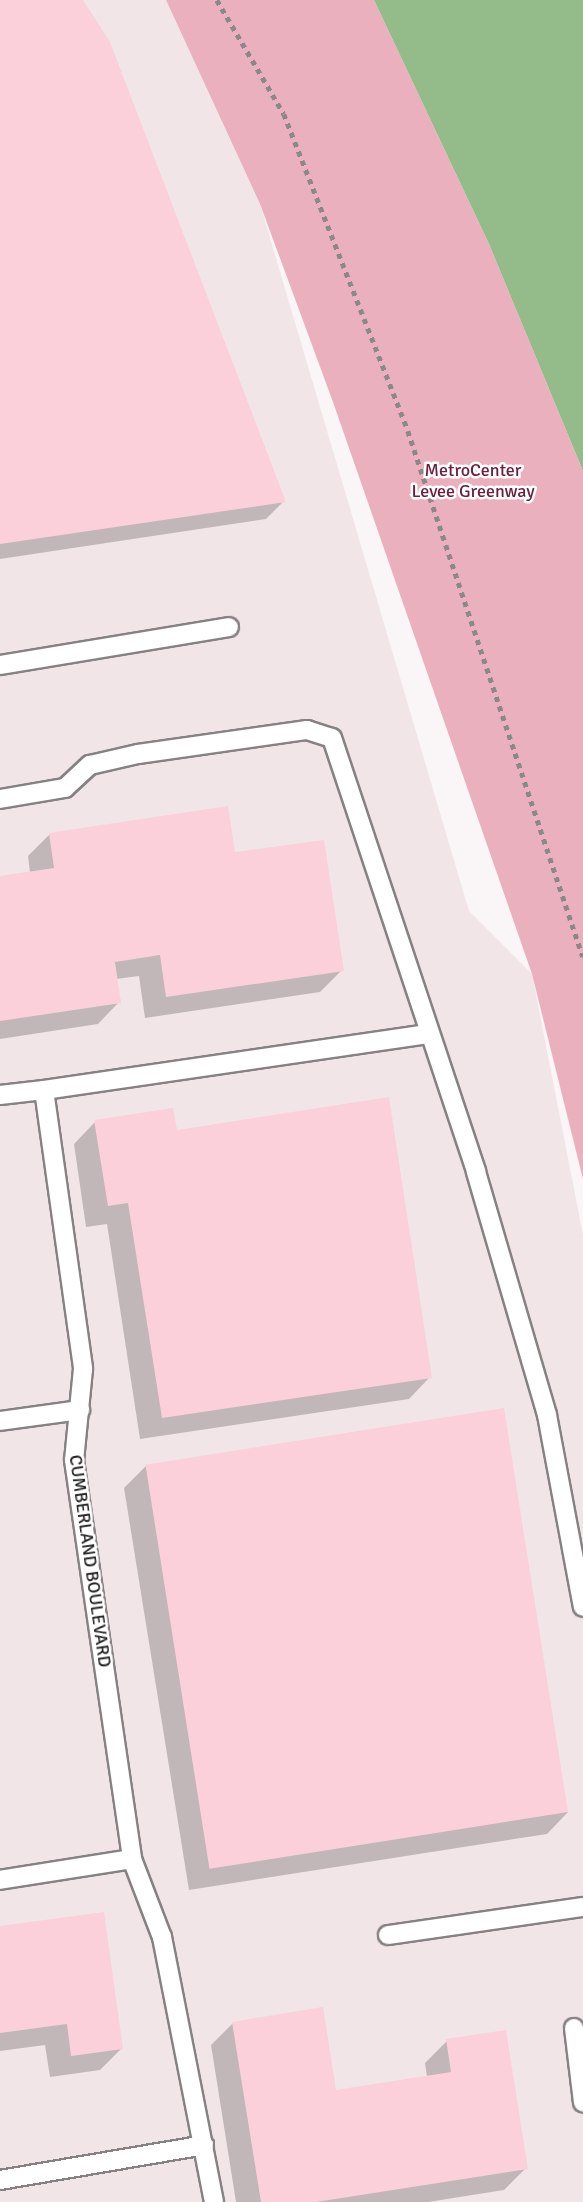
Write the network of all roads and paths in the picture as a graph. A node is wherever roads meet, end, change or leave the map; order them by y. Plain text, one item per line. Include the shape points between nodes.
1 (217, 0) edge
2 (229, 626) dead end
3 (0, 665) edge
4 (0, 799) edge
5 (583, 957) edge
6 (428, 1034) junction
7 (44, 1090) junction
8 (0, 1095) edge
9 (80, 1410) junction
10 (0, 1421) edge
11 (583, 1607) edge
12 (132, 1859) junction
13 (0, 1880) edge
14 (583, 1907) edge
15 (388, 1935) dead end
16 (574, 2028) dead end
17 (583, 2102) edge
18 (204, 2145) junction
19 (0, 2180) edge
20 (214, 2202) edge

1 - 5 path via 284,114 408,431
2 - 3 lane
4 - 6 lane via 65,788 90,765 138,754 307,730 332,738
6 - 7 lane
6 - 11 lane via 476,1172 547,1415
7 - 8 lane
7 - 9 lane, CUMBERLAND BOULEVARD via 83,1370
9 - 10 lane
9 - 12 lane, CUMBERLAND BOULEVARD via 74,1461
12 - 13 lane
12 - 18 lane, CUMBERLAND BOULEVARD via 162,1937
14 - 15 lane
16 - 17 lane
18 - 19 lane
18 - 20 lane, CUMBERLAND BOULEVARD

